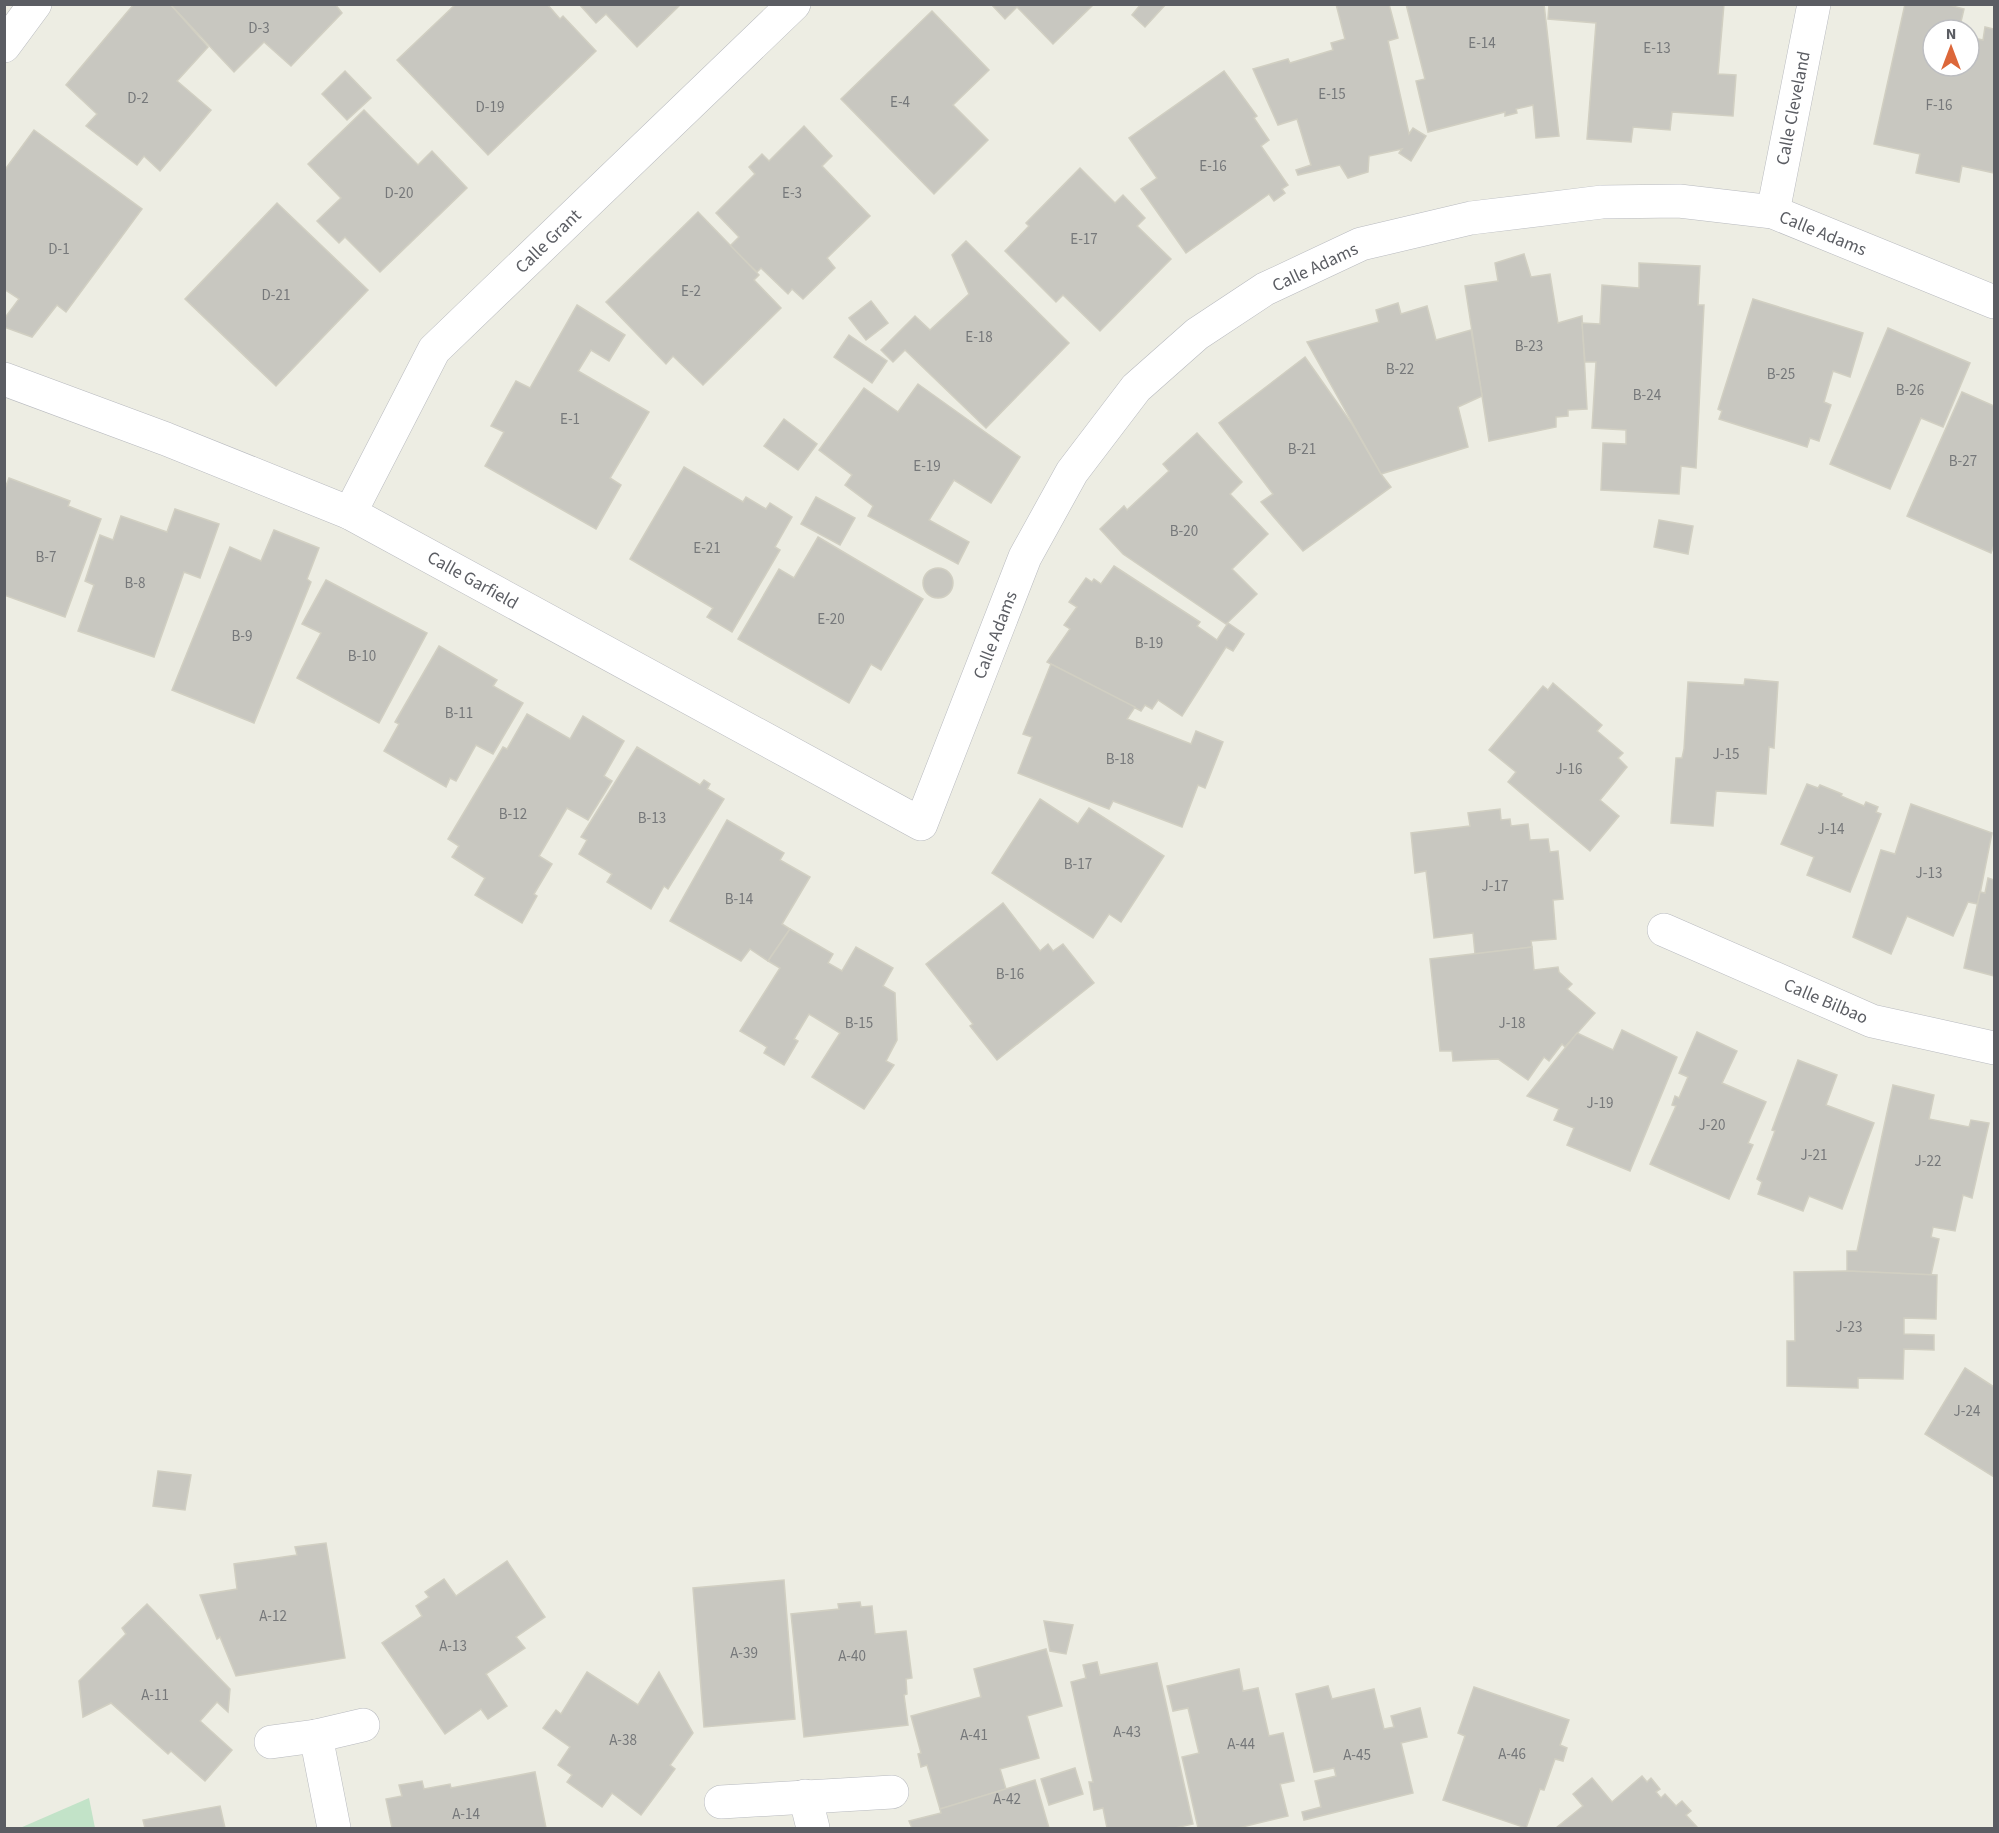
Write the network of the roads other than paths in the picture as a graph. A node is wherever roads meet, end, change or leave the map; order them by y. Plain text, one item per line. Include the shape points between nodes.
1 (35, 4) edge
2 (794, 4) edge
3 (1814, 4) edge
4 (4, 46) edge
5 (1773, 213) junction
6 (1995, 303) edge
7 (4, 379) edge
8 (350, 513) junction
9 (921, 824) joint
10 (1664, 930) dead end
11 (1995, 1048) edge
12 (363, 1725) dead end
13 (316, 1736) junction
14 (271, 1742) dead end
15 (892, 1792) dead end
16 (805, 1796) junction
17 (721, 1802) dead end
18 (334, 1828) edge
19 (813, 1828) edge

1 - 4 street
2 - 8 street, Calle Grant via 434,350
3 - 5 street, Calle Cleveland
5 - 6 street, Calle Adams
5 - 9 street, Calle Adams via 1678,201 1602,202 1471,218 1361,244 1266,289 1197,334 1136,388 1072,472 1025,557
7 - 8 street, Calle Garfield
8 - 9 street, Calle Garfield
10 - 11 street, Calle Bilbao via 1872,1021
12 - 13 street
13 - 14 street
13 - 18 street
15 - 16 street
16 - 17 street
16 - 19 street

